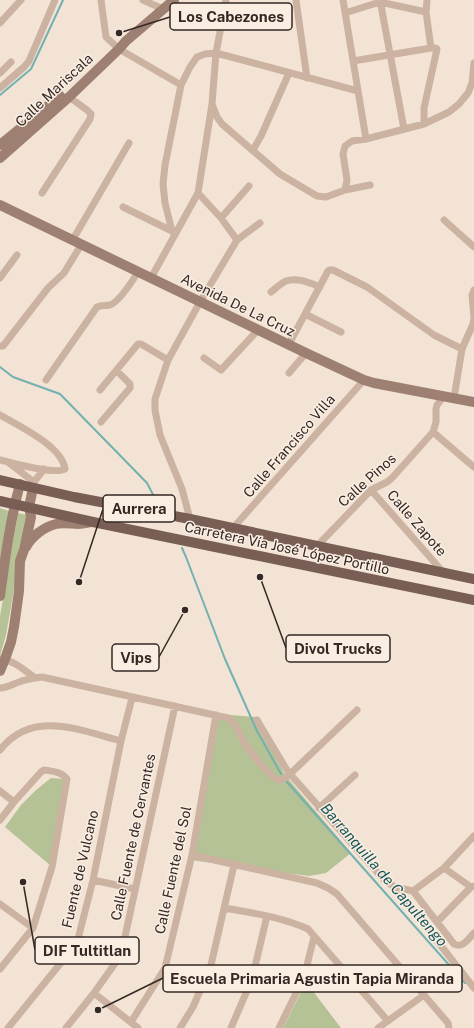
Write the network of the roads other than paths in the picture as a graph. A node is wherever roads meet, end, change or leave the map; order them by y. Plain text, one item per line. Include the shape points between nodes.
1 (22, 0) edge
2 (55, 0) edge
3 (101, 0) edge
4 (143, 0) edge
5 (174, 0) edge
6 (226, 0) edge
7 (296, 0) edge
8 (343, 0) edge
9 (427, 0) edge
10 (380, 1) edge
11 (163, 9) junction
12 (426, 12) junction
13 (345, 13) junction
14 (0, 23) edge
15 (120, 45) junction
16 (434, 49) junction
17 (216, 53) junction
18 (390, 55) junction
19 (353, 61) junction
20 (11, 62) dead end
21 (474, 63) edge
22 (289, 72) junction
23 (0, 73) edge
24 (307, 78) junction
25 (181, 85) junction
26 (0, 88) edge
27 (358, 91) junction
28 (69, 97) junction
29 (212, 104) junction
30 (424, 124) junction
31 (404, 129) junction
32 (366, 139) junction
33 (129, 143) dead end
34 (0, 145) edge
35 (253, 150) junction
36 (0, 158) edge
37 (370, 185) dead end
38 (249, 186) dead end
39 (345, 190) junction
40 (42, 193) dead end
41 (198, 193) junction
42 (0, 205) edge
43 (123, 207) dead end
44 (221, 218) junction
45 (444, 220) dead end
46 (260, 223) dead end
47 (173, 233) junction
48 (237, 240) junction
49 (77, 243) junction
50 (474, 247) edge
51 (17, 255) dead end
52 (138, 272) junction
53 (0, 278) edge
54 (151, 278) junction
55 (320, 287) junction
56 (271, 292) dead end
57 (473, 294) edge
58 (200, 302) junction
59 (305, 314) junction
60 (258, 330) junction
61 (341, 332) dead end
62 (288, 344) junction
63 (1, 346) edge
64 (462, 349) junction
65 (306, 353) junction
66 (204, 358) dead end
67 (168, 360) junction
68 (117, 371) junction
69 (289, 373) dead end
70 (46, 380) dead end
71 (364, 380) junction
72 (100, 390) dead end
73 (449, 397) junction
74 (474, 402) edge
75 (0, 415) edge
76 (101, 422) dead end
77 (433, 432) junction
78 (3, 460) edge
79 (474, 467) edge
80 (44, 470) junction
81 (0, 480) edge
82 (20, 484) junction
83 (34, 485) junction
84 (371, 490) junction
85 (0, 500) edge
86 (14, 504) junction
87 (29, 507) junction
88 (190, 519) junction
89 (93, 522) junction
90 (233, 528) junction
91 (317, 546) junction
92 (24, 550) junction
93 (444, 573) junction
94 (474, 579) edge
95 (0, 596) edge
96 (474, 600) edge
97 (3, 659) edge
98 (0, 671) edge
99 (35, 678) junction
100 (0, 688) edge
101 (132, 698) junction
102 (175, 706) junction
103 (357, 710) dead end
104 (216, 715) junction
105 (257, 720) dead end
106 (121, 741) junction
107 (0, 750) edge
108 (290, 774) junction
109 (355, 775) dead end
110 (0, 791) edge
111 (14, 802) junction
112 (320, 808) junction
113 (0, 820) edge
114 (472, 841) edge
115 (192, 855) junction
116 (234, 865) junction
117 (444, 868) junction
118 (93, 880) junction
119 (473, 886) edge
120 (395, 887) junction
121 (135, 889) junction
122 (413, 891) junction
123 (0, 904) edge
124 (225, 908) junction
125 (267, 916) junction
126 (437, 922) junction
127 (33, 928) junction
128 (474, 933) edge
129 (314, 937) junction
130 (0, 969) edge
131 (474, 988) edge
132 (94, 993) junction
133 (424, 995) junction
134 (131, 1022) junction
135 (388, 1022) junction
136 (8, 1028) edge
137 (66, 1028) edge
138 (138, 1028) edge
139 (180, 1028) edge
140 (231, 1028) edge
141 (279, 1028) edge
142 (378, 1028) edge
143 (449, 1028) edge

1 - 14 street
2 - 26 street via 29,61
3 - 15 street via 106,37
4 - 11 street
5 - 11 street, Calle Mariscala
6 - 17 street
7 - 24 street
8 - 13 street
9 - 12 street
10 - 12 street
10 - 13 street
10 - 18 street
11 - 15 street, Calle Mariscala
12 - 16 street
13 - 19 street
15 - 25 street
15 - 28 street, Calle Mariscala
15 - 34 street, Calle Mariscala
16 - 18 street
16 - 30 street via 424,108
17 - 22 street
17 - 25 street via 197,58
17 - 29 street
18 - 19 street
18 - 31 street
19 - 27 street
20 - 23 street
21 - 30 street via 472,83 459,104
22 - 24 street
22 - 35 street
24 - 27 street
25 - 47 street via 164,178 165,203
27 - 32 street
28 - 36 street, Calle Mariscala
28 - 40 street via 91,114 90,119
29 - 35 street via 222,124
29 - 41 street
30 - 31 street
31 - 32 street
32 - 39 street via 352,141 345,146
33 - 49 street
35 - 39 street via 280,174 317,196 326,198
37 - 39 street
38 - 44 street
41 - 44 street
41 - 47 street
42 - 49 street, Avenida De La Cruz
43 - 47 street
44 - 48 street
45 - 50 street
46 - 48 street
47 - 54 street
48 - 58 street
49 - 52 street, Avenida De La Cruz
49 - 63 street via 64,273 48,288
51 - 53 street
52 - 54 street, Avenida De La Cruz
52 - 70 street via 126,291 114,303 97,307
54 - 58 street, Avenida De La Cruz
55 - 56 street via 293,280 285,281
55 - 59 street
55 - 64 street via 328,271 333,270 367,287 434,335
57 - 64 street via 473,324
58 - 60 street, Avenida De La Cruz
58 - 67 street
59 - 61 street
59 - 62 street
60 - 62 street, Avenida De La Cruz
60 - 66 street via 221,370
62 - 65 street, Avenida De La Cruz
64 - 73 street
65 - 69 street
65 - 71 street, Avenida De La Cruz
67 - 68 street via 138,344
67 - 88 street via 155,399 155,410 160,435 182,489
68 - 72 street
68 - 76 street via 130,384 130,388
71 - 73 street, Avenida De La Cruz
71 - 90 street, Calle Francisco Villa
73 - 74 street, Avenida De La Cruz
73 - 77 street via 437,405
75 - 80 street via 35,434 58,454 66,469
77 - 79 street
77 - 84 street, Calle Pinos via 392,478
78 - 80 street
78 - 83 street
80 - 83 street
81 - 82 main road, Carretera Vía José López Portillo
82 - 83 main road, Carretera Vía José López Portillo
82 - 86 street
83 - 87 street
83 - 88 main road, Carretera Vía José López Portillo via 74,497
84 - 91 street, Calle Pinos
84 - 93 street, Calle Zapote
85 - 86 main road, Carretera Vía José López Portillo
86 - 87 main road, Carretera Vía José López Portillo
86 - 95 street
87 - 89 main road, Carretera Vía José López Portillo
87 - 92 street via 30,517
88 - 90 main road, Carretera Vía José López Portillo
89 - 92 street via 57,523 47,527 30,540
89 - 96 main road, Carretera Vía José López Portillo
90 - 91 main road, Carretera Vía José López Portillo
91 - 93 main road, Carretera Vía José López Portillo
92 - 97 street via 20,561 14,627 11,642
93 - 94 main road, Carretera Vía José López Portillo
97 - 98 street
97 - 99 street via 13,662
99 - 100 street
99 - 101 street via 49,678
101 - 102 street
101 - 106 street, Fuente de Vulcano
102 - 104 street
102 - 121 street, Calle Fuente de Cervantes
103 - 108 street
104 - 108 street via 233,721 246,745 276,780
104 - 115 street, Calle Fuente del Sol
105 - 108 street
106 - 107 street via 68,727 38,726 15,736
106 - 118 street, Fuente de Vulcano
108 - 112 street
109 - 112 street
110 - 111 street
111 - 113 street
111 - 127 street via 44,770 61,773 67,779 52,867
112 - 120 street via 385,881
114 - 117 street
115 - 116 street
115 - 134 street, Calle Fuente del Sol via 164,968
116 - 124 street
116 - 133 street via 317,883 337,894
117 - 119 street
117 - 122 street
118 - 121 street
118 - 136 street, Fuente de Vulcano via 77,943
119 - 126 street
120 - 122 street
120 - 131 street
121 - 132 street, Calle Fuente de Cervantes via 121,955
122 - 126 street
123 - 127 street
124 - 125 street
124 - 139 street via 211,966 193,1007
125 - 129 street via 297,924 308,929
125 - 140 street via 252,979
126 - 128 street via 458,946 462,946
127 - 130 street
129 - 135 street
129 - 141 street via 304,977
132 - 134 street
132 - 137 street, Calle Fuente de Cervantes
133 - 135 street
133 - 143 street via 448,1023
134 - 138 street
135 - 142 street

